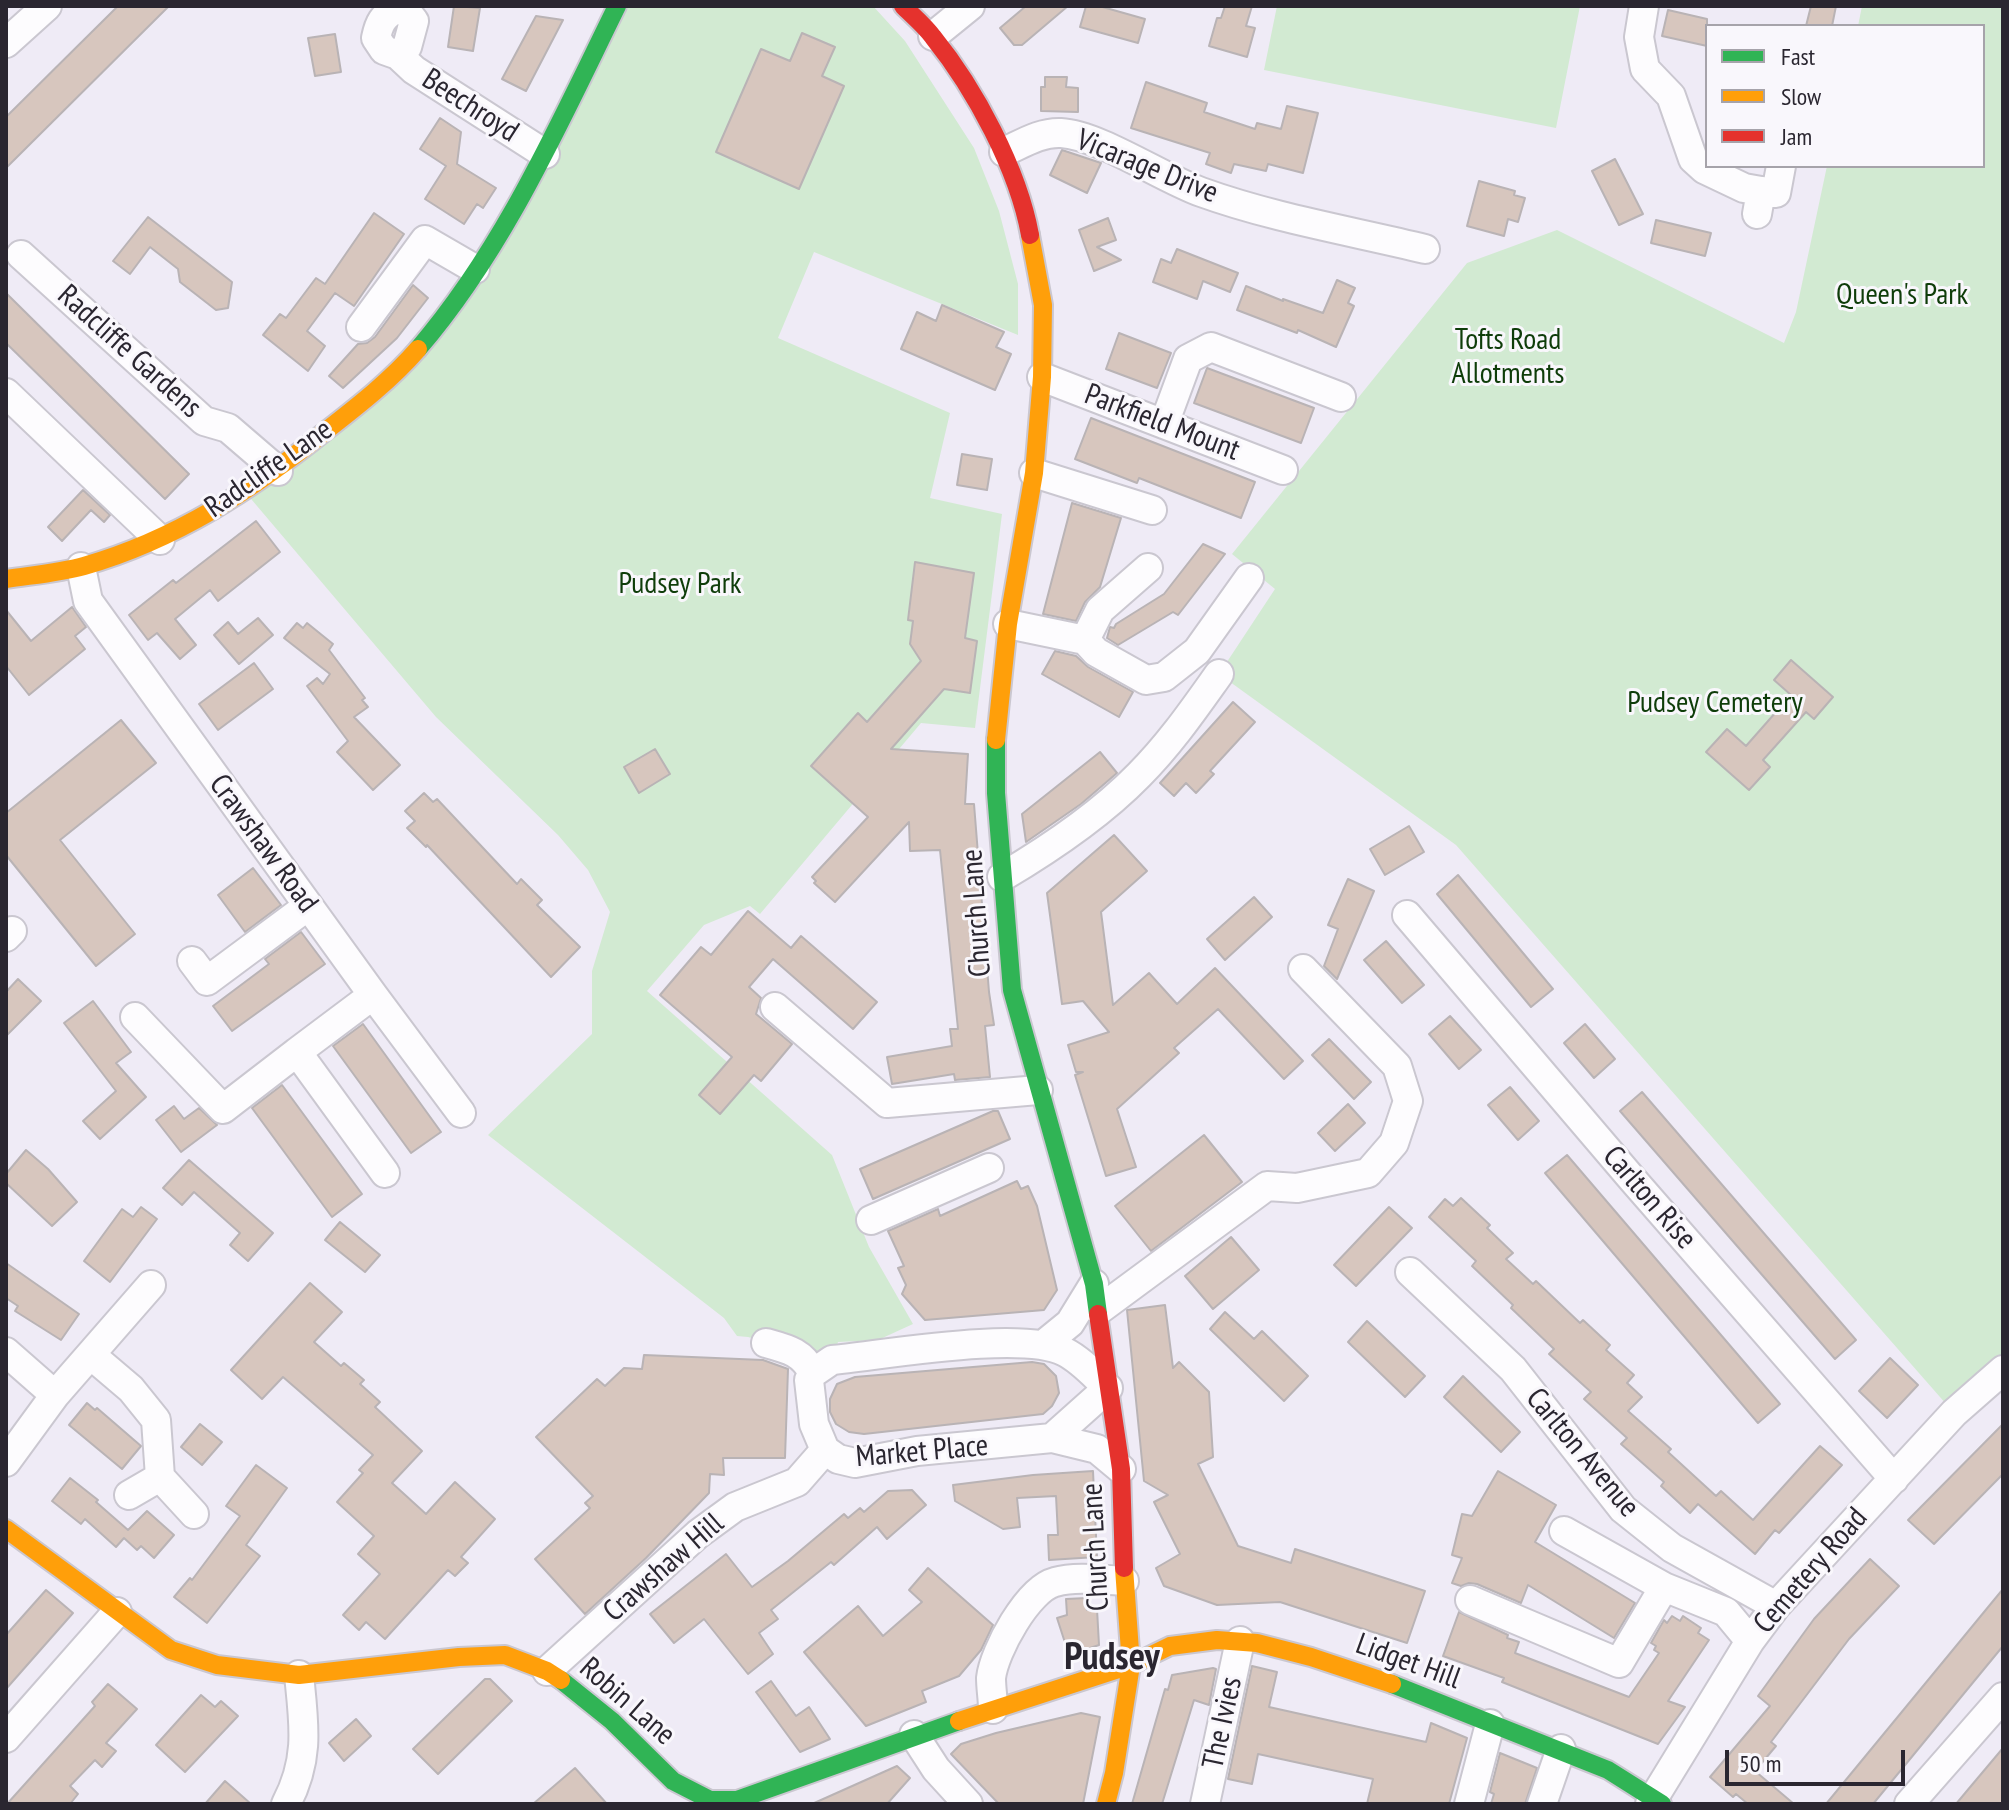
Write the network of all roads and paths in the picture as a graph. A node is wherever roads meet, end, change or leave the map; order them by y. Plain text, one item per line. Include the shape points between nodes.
1 (47, 6) edge
2 (617, 6) edge
3 (903, 6) edge
4 (970, 6) edge
5 (1644, 6) edge
6 (933, 36) junction
7 (6, 43) edge
8 (398, 55) dead end
9 (1004, 152) junction
10 (545, 154) junction
11 (1781, 168) edge
12 (1425, 249) dead end
13 (21, 255) dead end
14 (475, 269) junction
15 (361, 327) dead end
16 (1042, 377) junction
17 (6, 393) edge
18 (1341, 397) dead end
19 (1164, 424) junction
20 (1283, 470) dead end
21 (278, 471) junction
22 (1034, 473) junction
23 (1152, 510) dead end
24 (160, 540) junction
25 (81, 567) junction
26 (1148, 568) dead end
27 (1249, 578) dead end
28 (6, 579) edge
29 (1008, 624) junction
30 (1085, 640) junction
31 (1219, 674) dead end
32 (1002, 877) junction
33 (308, 906) junction
34 (1407, 915) dead end
35 (192, 961) dead end
36 (1303, 969) dead end
37 (373, 995) junction
38 (775, 1007) dead end
39 (135, 1017) dead end
40 (297, 1052) junction
41 (1038, 1090) junction
42 (461, 1113) dead end
43 (989, 1168) dead end
44 (385, 1173) dead end
45 (871, 1220) dead end
46 (1410, 1272) dead end
47 (151, 1285) dead end
48 (1096, 1297) junction
49 (766, 1343) dead end
50 (1043, 1345) junction
51 (6, 1352) edge
52 (91, 1355) junction
53 (2003, 1370) edge
54 (813, 1373) junction
55 (1108, 1388) junction
56 (55, 1395) junction
57 (1052, 1438) junction
58 (825, 1450) junction
59 (6, 1462) edge
60 (1121, 1469) junction
61 (160, 1477) junction
62 (1894, 1479) junction
63 (129, 1495) dead end
64 (194, 1514) dead end
65 (6, 1529) edge
66 (1564, 1531) dead end
67 (1124, 1581) junction
68 (1664, 1587) junction
69 (1470, 1600) dead end
70 (1776, 1606) junction
71 (117, 1612) junction
72 (1240, 1641) junction
73 (1750, 1641) junction
74 (1131, 1665) junction
75 (547, 1671) junction
76 (299, 1675) junction
77 (2003, 1697) edge
78 (993, 1709) junction
79 (1490, 1724) junction
80 (914, 1735) junction
81 (6, 1738) edge
82 (1561, 1749) junction
83 (711, 1802) edge
84 (1656, 1802) edge
85 (286, 1804) edge
86 (968, 1804) edge
87 (1106, 1804) edge
88 (1205, 1804) edge
89 (1469, 1804) edge
90 (1542, 1804) edge
91 (1909, 1804) edge

1 - 7 street
2 - 10 main road, Radcliffe Lane
3 - 6 main road, Church Lane
4 - 6 street
5 - 11 street via 1639,37 1645,69 1671,96 1693,159 1759,202 1776,193
6 - 9 main road, Church Lane
8 - 10 street, Beechroyd
9 - 12 street, Vicarage Drive via 1044,134 1063,133 1201,192
9 - 16 main road, Church Lane via 1028,224 1043,305
10 - 14 main road, Radcliffe Lane
13 - 21 street, Radcliffe Gardens via 204,421 228,428
14 - 15 street via 425,240
14 - 21 main road, Radcliffe Lane via 423,344
16 - 19 street, Parkfield Mount
16 - 22 main road, Church Lane
17 - 24 street
18 - 19 street via 1211,347 1188,359
19 - 20 street, Parkfield Mount
21 - 24 main road, Radcliffe Lane
22 - 23 street
22 - 29 main road, Church Lane
24 - 25 main road, Radcliffe Lane
25 - 28 main road, Radcliffe Lane
25 - 33 street, Crawshaw Road via 88,601
26 - 30 street via 1100,610
27 - 30 street via 1197,651 1164,677 1146,680 1096,652
29 - 30 street
29 - 32 main road, Church Lane via 996,730
31 - 32 street via 1138,777 1055,845
32 - 41 main road, Church Lane via 1012,990
33 - 35 street via 207,981
33 - 37 street, Crawshaw Road
34 - 62 street, Carlton Rise
36 - 48 street via 1397,1066 1408,1101 1394,1143 1368,1173 1297,1188 1267,1186
37 - 40 street
37 - 42 street, Crawshaw Road
38 - 41 street via 887,1103
39 - 40 street via 223,1109
40 - 44 street
41 - 48 main road, Church Lane
43 - 45 street
46 - 70 street, Carlton Avenue via 1513,1369 1623,1509 1672,1548
47 - 52 street
48 - 50 street
48 - 55 main road, Church Lane
49 - 54 street via 800,1355
50 - 54 street via 998,1342 832,1360
50 - 55 street via 1065,1352
51 - 56 street
52 - 56 street
52 - 61 street via 131,1389 156,1420
53 - 62 street, Cemetery Road via 1954,1413
54 - 58 street, Market Place via 809,1380 814,1424
55 - 57 street
55 - 60 main road, Church Lane
56 - 59 street
57 - 58 street, Market Place via 917,1451 855,1463
57 - 60 street, Market Place via 1097,1449
58 - 75 street, Crawshaw Hill via 797,1482 735,1507 698,1534
60 - 67 main road, Church Lane
61 - 63 street
61 - 64 street
62 - 70 street, Cemetery Road
65 - 71 main road, Robin Lane
66 - 68 street
67 - 74 main road, Church Lane
67 - 78 street via 1056,1581 1043,1587 1012,1625 991,1676
68 - 69 street via 1619,1663
68 - 73 street via 1726,1612
70 - 73 street, Cemetery Road
71 - 76 main road, Robin Lane via 171,1650 217,1665
71 - 81 street
72 - 74 main road, Lidget Hill via 1170,1646
72 - 79 main road, Lidget Hill via 1311,1657 1411,1690
72 - 88 street, The Ivies
73 - 84 street, Cemetery Road
74 - 78 main road, Robin Lane
74 - 87 main road, Church Lane
75 - 76 main road, Robin Lane via 505,1655
75 - 83 main road, Robin Lane via 612,1721 673,1781
76 - 85 street via 304,1753
77 - 91 street
78 - 80 main road, Robin Lane
79 - 82 main road, Lidget Hill
79 - 89 street
80 - 83 main road, Robin Lane via 737,1800
80 - 86 street
82 - 84 main road, Lidget Hill via 1608,1770
82 - 90 street

